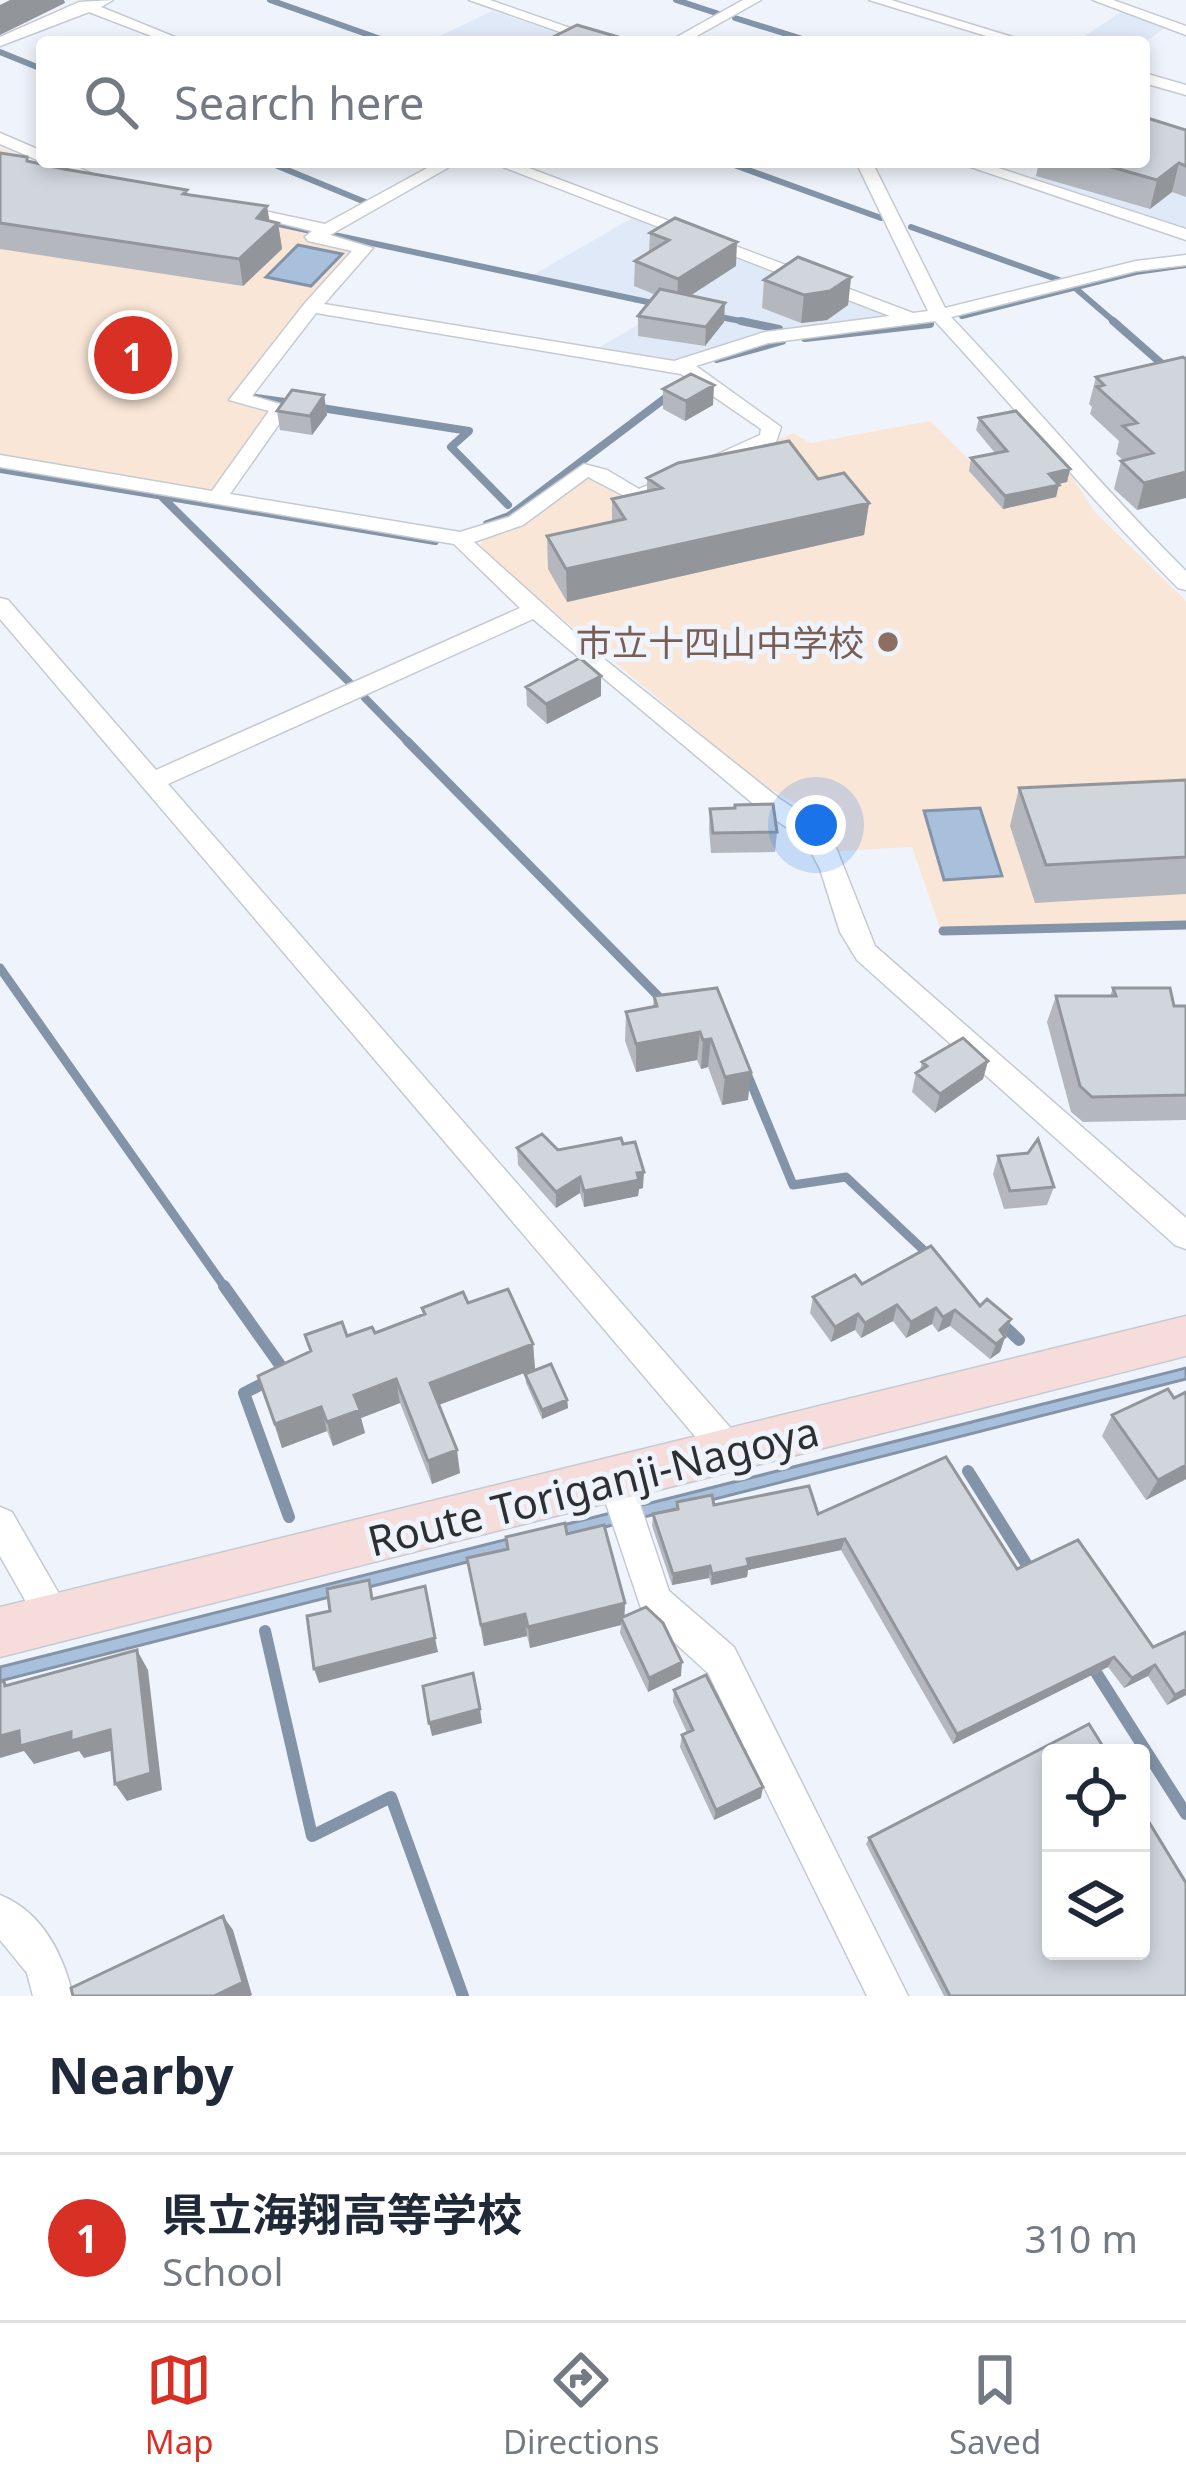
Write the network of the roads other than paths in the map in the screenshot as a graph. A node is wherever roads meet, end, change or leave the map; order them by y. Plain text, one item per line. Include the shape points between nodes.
1 (106, 0) edge
2 (476, 0) edge
3 (754, 0) edge
4 (876, 0) edge
5 (1100, 0) edge
6 (82, 4) edge
7 (1186, 31) edge
8 (165, 36) edge
9 (585, 36) edge
10 (686, 36) edge
11 (1001, 36) edge
12 (0, 42) edge
13 (1150, 80) edge
14 (1186, 90) edge
15 (0, 138) edge
16 (36, 154) edge
17 (69, 168) edge
18 (440, 168) edge
19 (514, 168) edge
20 (867, 168) edge
21 (982, 168) edge
22 (118, 186) edge
23 (211, 205) edge
24 (326, 229) junction
25 (1186, 235) edge
26 (1186, 260) edge
27 (311, 307) junction
28 (939, 315) junction
29 (910, 318) junction
30 (674, 368) junction
31 (0, 461) edge
32 (218, 498) junction
33 (461, 538) junction
34 (1186, 583) edge
35 (0, 605) edge
36 (535, 610) junction
37 (154, 782) junction
38 (1186, 1236) edge
39 (1186, 1336) edge
40 (729, 1451) junction
41 (622, 1500) junction
42 (0, 1523) edge
43 (54, 1618) junction
44 (0, 1632) edge
45 (0, 1914) edge
46 (53, 1996) edge
47 (888, 1996) edge

1 - 6 street
2 - 9 street
3 - 10 street
4 - 11 street
5 - 7 street
6 - 8 street
6 - 12 street
13 - 14 street
15 - 16 street
17 - 22 street
18 - 24 street
19 - 29 street
20 - 28 street
21 - 25 street
23 - 24 street
24 - 27 street via 314,237 364,248
26 - 28 street
27 - 30 street
27 - 32 street via 239,400 281,407
28 - 29 street
28 - 34 street
29 - 30 street via 765,338
30 - 33 street via 771,427 769,438 638,497 592,471 576,473 516,521
31 - 32 street
32 - 33 street
33 - 36 street
35 - 37 street
36 - 37 street
36 - 38 street via 771,805 799,816 825,846 853,936 866,953
37 - 40 street
39 - 40 main road, Route Toriganji-Nagoya
40 - 41 main road, Route Toriganji-Nagoya
41 - 43 main road, Route Toriganji-Nagoya
41 - 47 street via 655,1602 721,1660
42 - 43 street
43 - 44 main road, Route Toriganji-Nagoya
45 - 46 street via 33,1942

